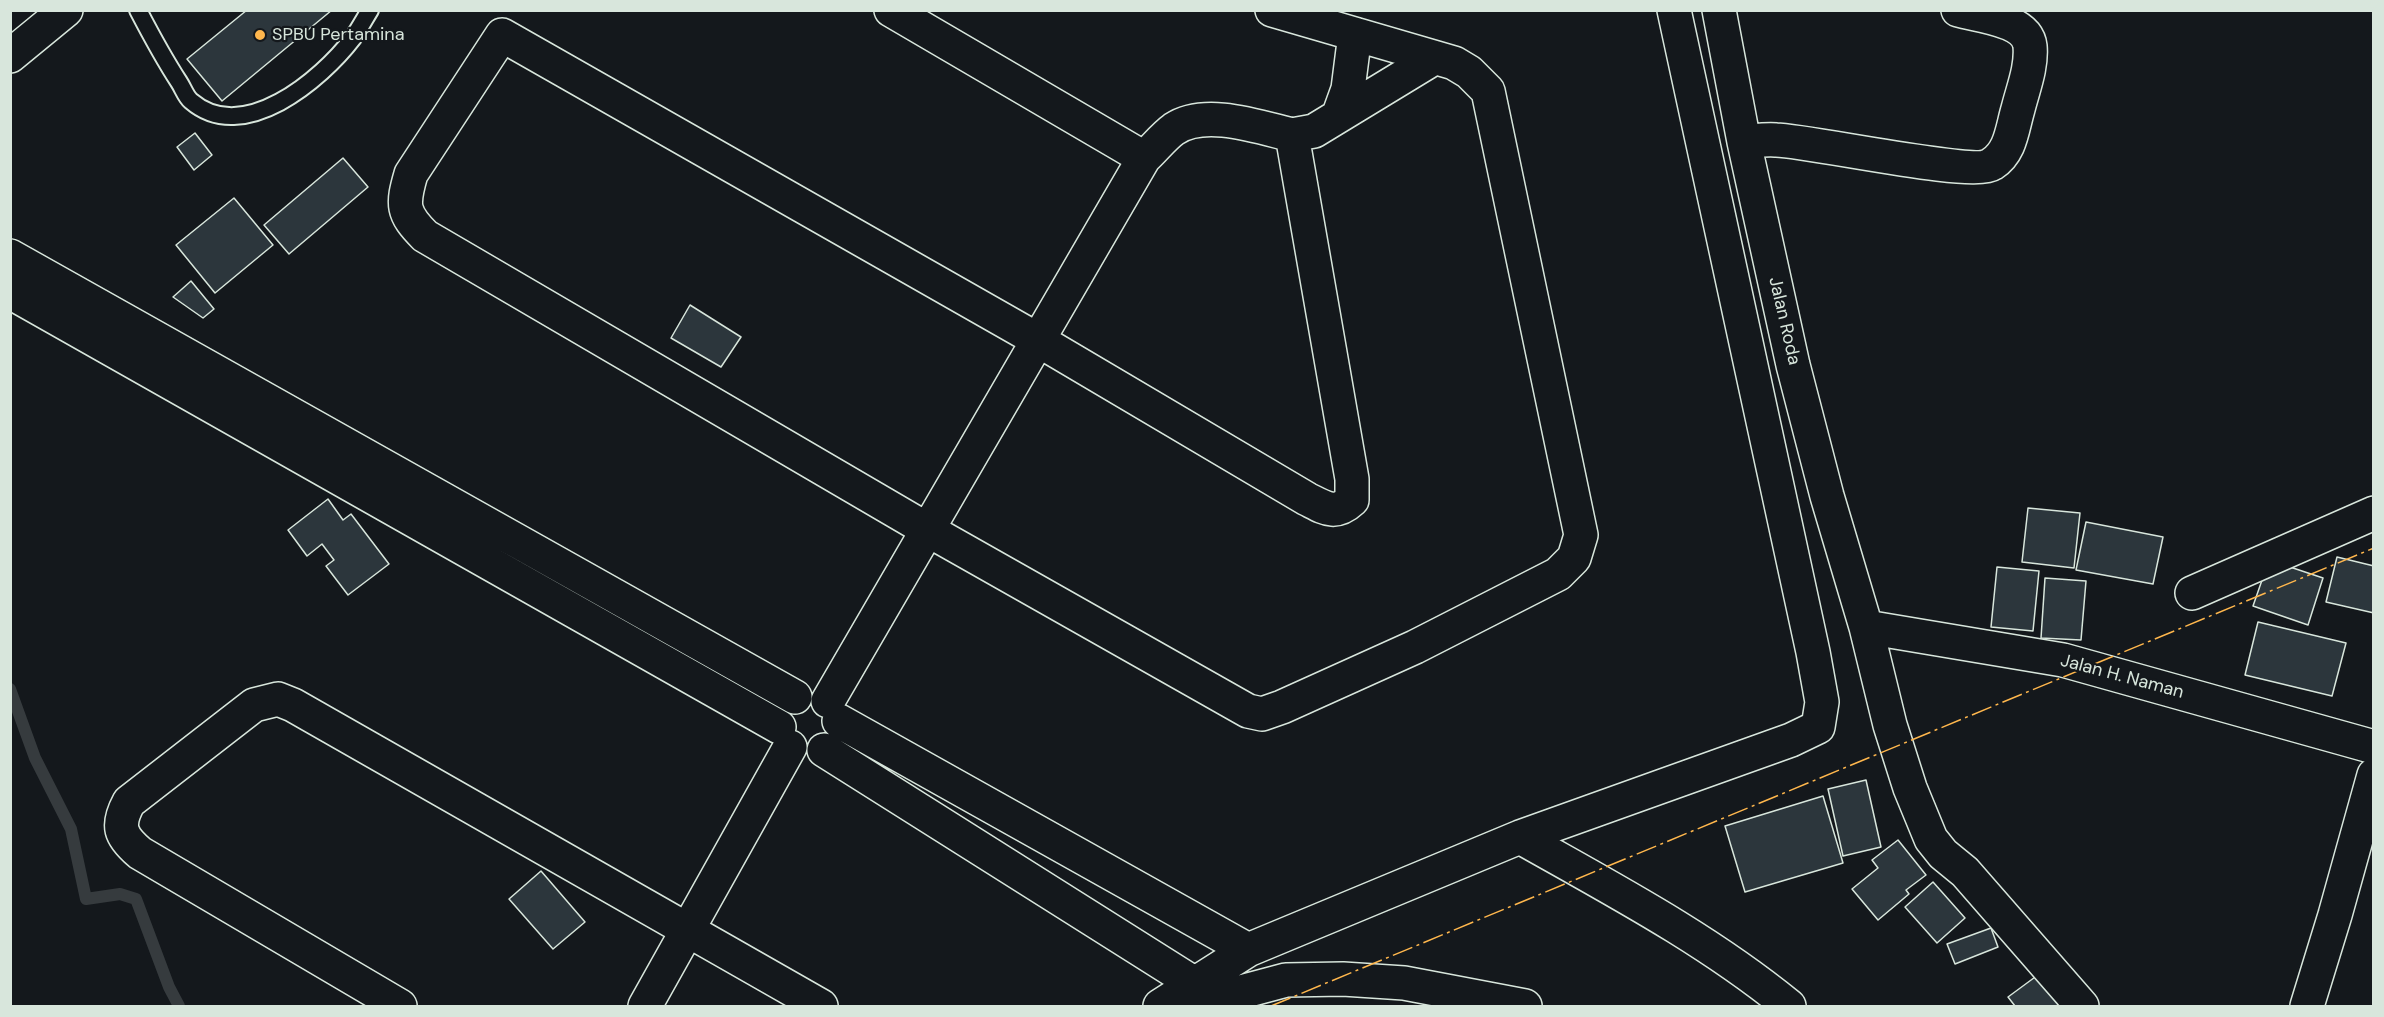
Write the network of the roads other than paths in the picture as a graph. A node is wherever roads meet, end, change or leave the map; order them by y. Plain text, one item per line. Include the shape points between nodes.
1 (66, 10) edge
2 (138, 10) edge
3 (370, 10) edge
4 (891, 10) edge
5 (1272, 10) edge
6 (1674, 10) edge
7 (1719, 10) edge
8 (1958, 10) edge
9 (509, 23) edge
10 (1355, 34) junction
11 (10, 56) edge
12 (1434, 58) junction
13 (1339, 114) junction
14 (1292, 135) junction
15 (1754, 141) junction
16 (1144, 158) junction
17 (10, 256) edge
18 (10, 292) edge
19 (1038, 340) junction
20 (2373, 513) edge
21 (928, 530) junction
22 (2192, 593) dead end
23 (1866, 627) junction
24 (795, 697) junction
25 (834, 711) junction
26 (784, 737) junction
27 (2373, 747) edge
28 (824, 750) junction
29 (2373, 775) edge
30 (1520, 837) junction
31 (688, 930) junction
32 (1248, 950) junction
33 (1199, 995) edge
34 (400, 1006) edge
35 (645, 1006) edge
36 (821, 1006) edge
37 (1160, 1006) edge
38 (1525, 1006) edge
39 (1789, 1006) edge
40 (2082, 1006) edge
41 (2307, 1006) edge

1 - 11 main road
2 - 3 lane via 190,100 211,114 248,116 270,108 326,68 353,38
4 - 16 main road
5 - 10 main road
6 - 30 main road via 1813,652 1822,702 1818,727
7 - 15 main road, Jalan Roda
8 - 15 main road via 2014,25 2028,38 2029,66 2007,150 1989,166 1974,168 1814,144
9 - 19 main road
9 - 21 main road via 411,174 404,198 410,221 425,237
10 - 12 main road
10 - 13 main road via 1348,90
12 - 13 main road
12 - 21 main road via 1469,72 1488,91 1581,535 1574,558 1558,574 1415,646 1262,714 1248,711
13 - 14 main road via 1314,130
14 - 16 main road via 1229,119 1194,122 1175,129
14 - 19 main road via 1352,479 1352,500 1344,508 1329,510 1306,499
15 - 23 main road, Jalan Roda via 1793,365
16 - 19 main road
17 - 24 main road
18 - 26 main road
19 - 21 main road
20 - 22 main road
21 - 25 main road
23 - 27 main road, Jalan H. Naman via 2063,660
23 - 40 main road, Jalan Roda via 1890,725 1931,838
24 - 25 main road via 818,695
24 - 26 main road via 780,716
25 - 28 main road via 838,733
25 - 32 main road
26 - 28 main road via 800,753
26 - 31 main road
28 - 33 main road
29 - 41 main road
30 - 32 main road
30 - 39 main road via 1670,922
31 - 34 main road via 278,699 254,705 129,802 121,825 125,840 140,853
31 - 35 main road
31 - 36 main road
32 - 33 main road
33 - 37 main road
33 - 38 main road via 1215,999 1286,980 1343,979 1404,982

